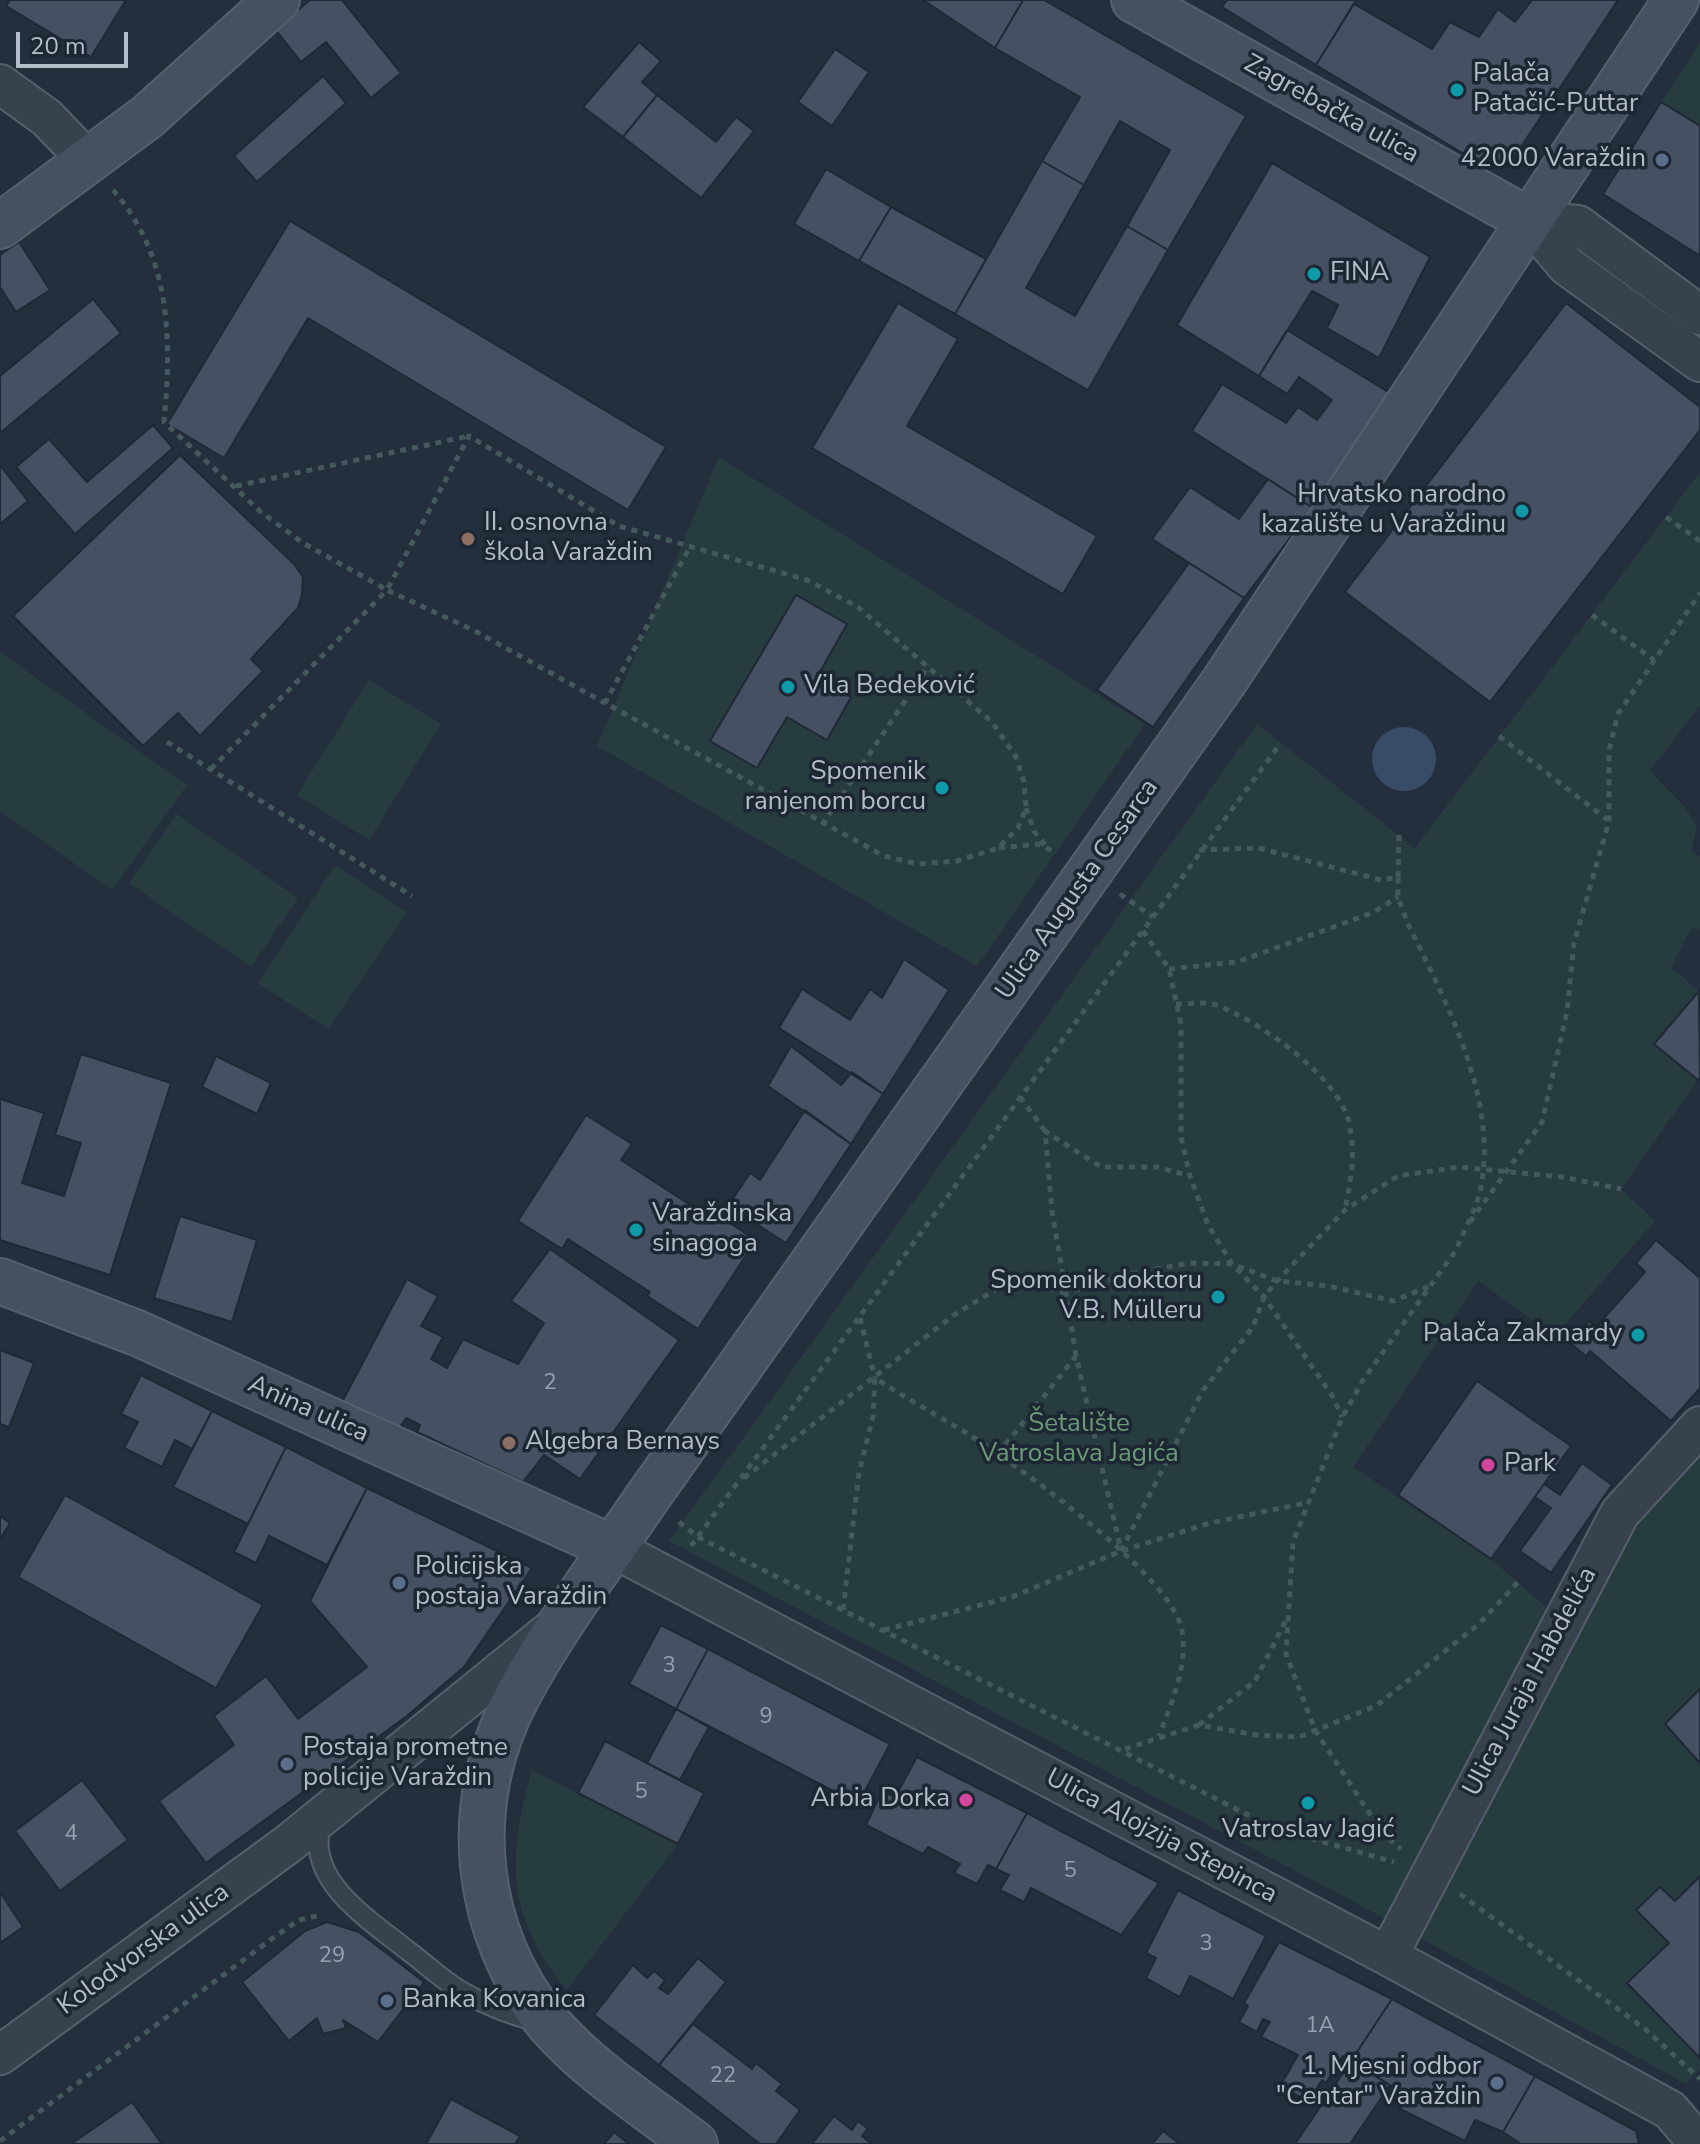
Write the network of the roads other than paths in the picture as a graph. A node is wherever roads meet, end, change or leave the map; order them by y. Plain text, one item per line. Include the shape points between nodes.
1 (277, 0) edge
2 (1134, 0) edge
3 (1676, 0) edge
4 (0, 84) edge
5 (89, 162) junction
6 (1528, 220) junction
7 (0, 226) edge
8 (1700, 315) edge
9 (1700, 362) edge
10 (0, 1281) edge
11 (1700, 1426) edge
12 (613, 1548) junction
13 (563, 1619) junction
14 (324, 1815) junction
15 (1388, 1956) junction
16 (550, 2025) junction
17 (0, 2055) edge
18 (1697, 2142) edge
19 (695, 2144) edge

1 - 5 main road
2 - 6 main road, Zagrebačka ulica
3 - 6 main road, Ulica Augusta Cesarca
4 - 5 street via 47,118
5 - 7 main road
6 - 8 street via 1578,225
6 - 9 street via 1567,266
6 - 12 main road, Ulica Augusta Cesarca via 1214,695
10 - 12 main road, Anina ulica via 137,1333
11 - 15 street, Ulica Juraja Habdelića via 1620,1513
12 - 13 main road, Ulica Augusta Cesarca
12 - 15 street, Ulica Alojzija Stepinca
13 - 14 street
13 - 16 main road, Ulica Augusta Cesarca via 516,1698 489,1780 482,1831 482,1881 494,1932
14 - 16 lane via 318,1832 324,1866 353,1907 459,1990 494,2008
14 - 17 street, Kolodvorska ulica
15 - 18 street, Ulica Alojzija Stepinca via 1670,2110
16 - 19 main road, Ulica Augusta Cesarca via 585,2059

